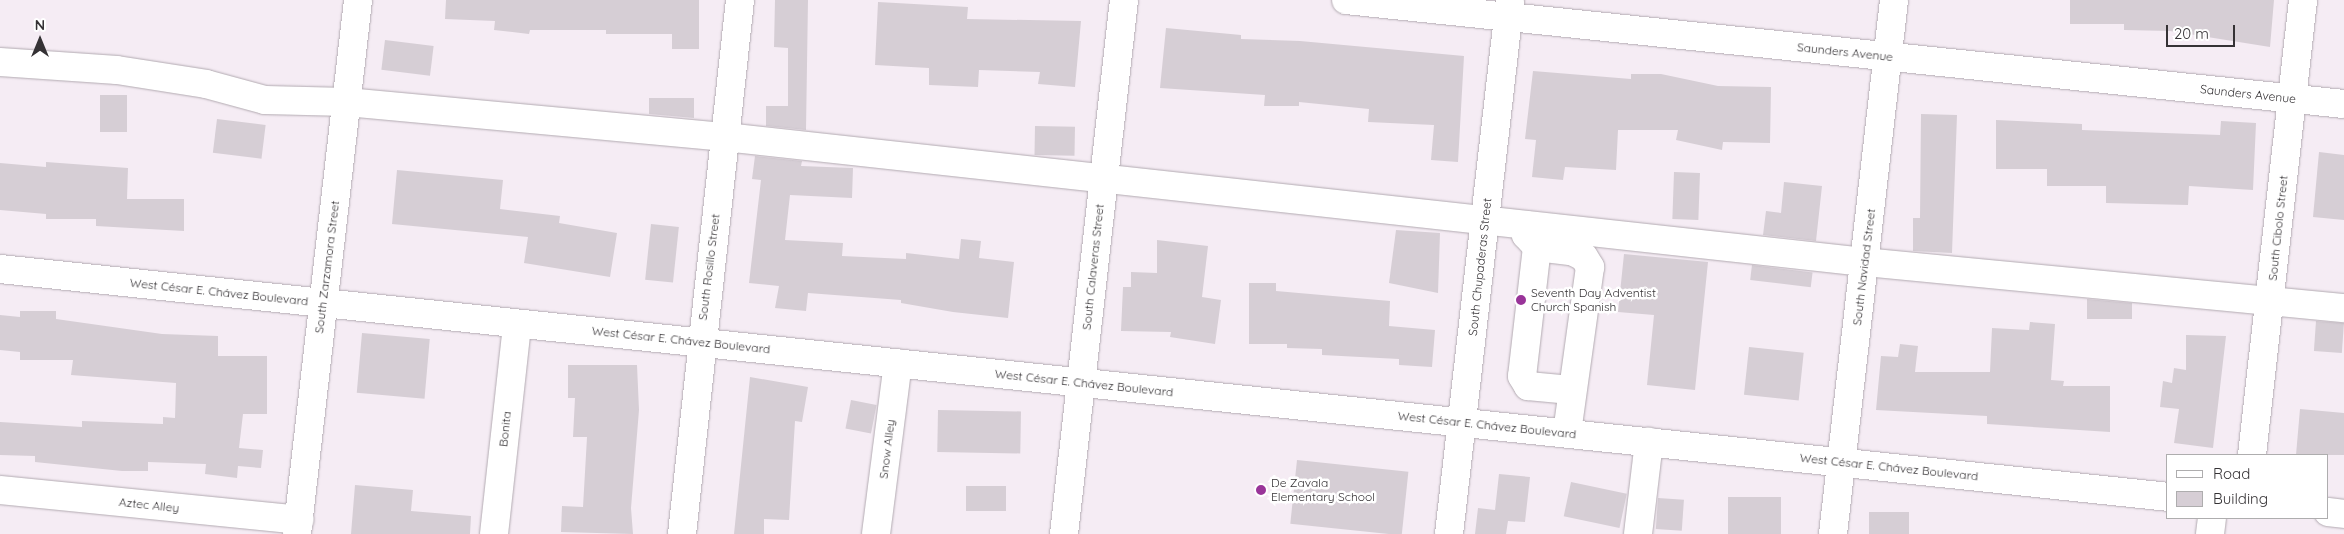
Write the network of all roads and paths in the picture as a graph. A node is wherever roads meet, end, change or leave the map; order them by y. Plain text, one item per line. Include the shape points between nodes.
1 (358, 0) edge
2 (740, 0) edge
3 (1124, 0) edge
4 (1346, 0) edge
5 (1894, 0) edge
6 (2302, 0) edge
7 (1509, 8) edge
8 (1888, 57) junction
9 (0, 62) edge
10 (2292, 98) junction
11 (346, 102) junction
12 (2344, 104) edge
13 (725, 137) junction
14 (1103, 179) junction
15 (1485, 221) junction
16 (1530, 236) junction
17 (1864, 262) junction
18 (0, 269) edge
19 (2270, 300) junction
20 (323, 303) junction
21 (2344, 308) edge
22 (517, 324) junction
23 (700, 341) junction
24 (898, 363) junction
25 (1080, 383) junction
26 (1570, 396) junction
27 (1462, 422) junction
28 (1567, 433) junction
29 (1649, 442) junction
30 (2252, 454) edge
31 (1841, 462) junction
32 (0, 490) edge
33 (2166, 496) edge
34 (2329, 512) edge
35 (2344, 514) edge
36 (2212, 519) edge
37 (298, 527) edge
38 (494, 534) edge
39 (682, 534) edge
40 (876, 534) edge
41 (1064, 534) edge
42 (1449, 534) edge
43 (1638, 534) edge
44 (1833, 534) edge
45 (2210, 534) edge

1 - 11 street, South Zarzamora Street
2 - 13 street, South Rosillo Street
3 - 14 street, South Calaveras Street
4 - 7 street, Saunders Avenue
5 - 8 street, South Navidad Street
6 - 10 street, South Cibolo Street
7 - 8 street, Saunders Avenue
7 - 15 street, South Chupaderas Street
8 - 10 street, Saunders Avenue
8 - 17 street, South Navidad Street
9 - 11 street via 116,70 206,84 265,100
10 - 12 street, Saunders Avenue
10 - 19 street, South Cibolo Street
11 - 13 street
11 - 20 street, South Zarzamora Street
13 - 14 street
13 - 23 street, South Rosillo Street
14 - 15 street
14 - 25 street, South Calaveras Street
15 - 16 street
15 - 27 street, South Chupaderas Street
16 - 17 street
16 - 26 street via 1522,376 1528,386
16 - 26 street via 1584,257 1590,267 1575,383
17 - 19 street
17 - 31 street, South Navidad Street
18 - 20 street, West César E. Chávez Boulevard
19 - 21 street
19 - 30 street, South Cibolo Street
20 - 22 street, West César E. Chávez Boulevard
20 - 37 street, South Zarzamora Street
22 - 23 street, West César E. Chávez Boulevard
22 - 38 street, Bonita
23 - 24 street, West César E. Chávez Boulevard
23 - 39 street, South Rosillo Street
24 - 25 street, West César E. Chávez Boulevard
24 - 40 street, Snow Alley
25 - 27 street, West César E. Chávez Boulevard
25 - 41 street, South Calaveras Street
26 - 28 street
27 - 28 street, West César E. Chávez Boulevard
27 - 42 street, South Chupaderas Street
28 - 29 street, West César E. Chávez Boulevard
29 - 31 street, West César E. Chávez Boulevard
29 - 43 street
31 - 33 street, West César E. Chávez Boulevard
31 - 44 street, South Navidad Street
32 - 37 street, Aztec Alley
34 - 35 street
36 - 45 street

